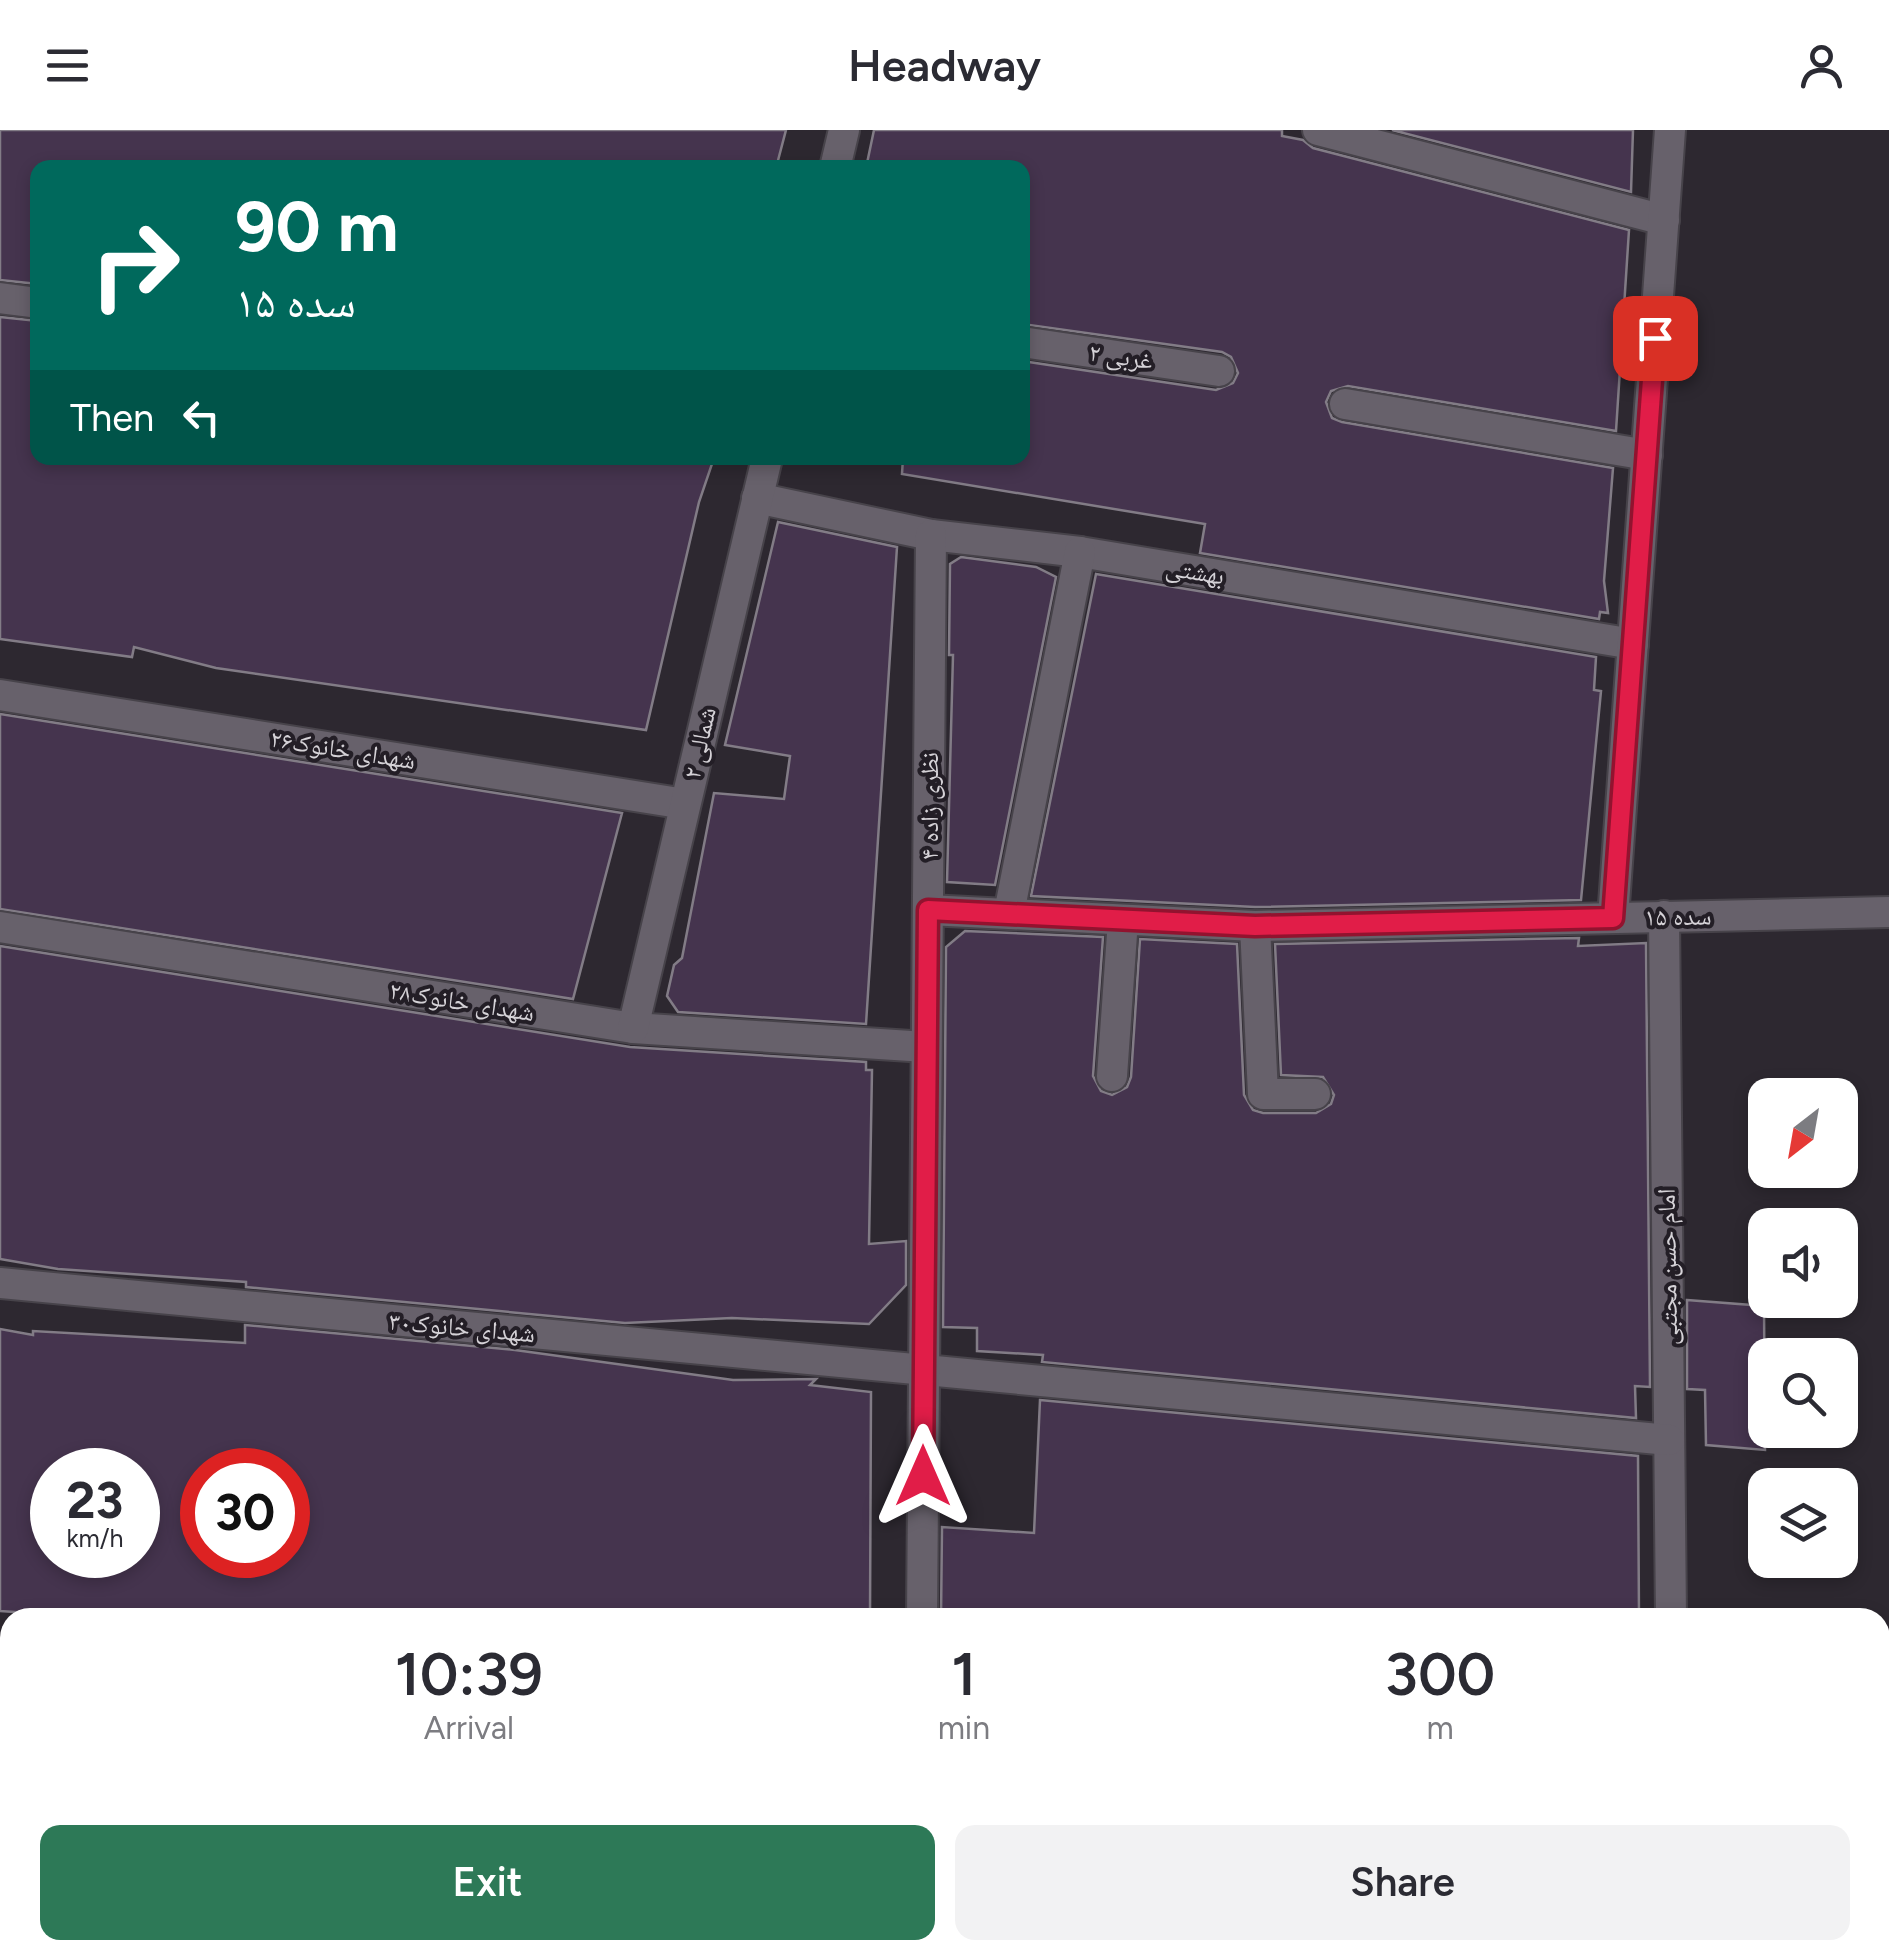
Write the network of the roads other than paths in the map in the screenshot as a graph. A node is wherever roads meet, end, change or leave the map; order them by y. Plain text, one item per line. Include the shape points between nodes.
1 (844, 130) edge
2 (1318, 130) edge
3 (1670, 130) edge
4 (837, 160) edge
5 (1664, 220) junction
6 (0, 298) edge
7 (30, 302) edge
8 (1030, 343) edge
9 (1220, 371) dead end
10 (1345, 404) dead end
11 (1647, 455) junction
12 (765, 465) edge
13 (757, 498) junction
14 (930, 535) junction
15 (1080, 552) junction
16 (1633, 644) junction
17 (0, 696) edge
18 (685, 804) junction
19 (928, 910) junction
20 (1889, 912) edge
21 (1009, 913) junction
22 (1664, 916) junction
23 (1613, 918) junction
24 (1123, 920) junction
25 (1255, 926) junction
26 (0, 927) edge
27 (633, 1028) junction
28 (926, 1046) junction
29 (1112, 1076) dead end
30 (1315, 1094) dead end
31 (0, 1283) edge
32 (924, 1370) junction
33 (1669, 1440) junction
34 (922, 1608) edge
35 (1671, 1608) edge

1 - 4 street
2 - 5 street
3 - 5 street
5 - 11 street
6 - 7 street
8 - 9 street, ۲ غربی
10 - 11 street
11 - 16 street
12 - 13 street, شمالی ۲
13 - 14 street, بهشتی
13 - 18 street, شمالی ۲
14 - 15 street, بهشتی
14 - 19 street, نظری زاده ۴
15 - 16 street, بهشتی
15 - 21 street
16 - 23 street
17 - 18 street, شهدای خانوک۲۶
18 - 27 street, شمالی ۲
19 - 21 street, سده ۱۵
19 - 28 street, نظری زاده ۴
20 - 22 street, سده ۱۵
21 - 24 street, سده ۱۵
22 - 23 street, سده ۱۵
22 - 33 street, امام حسن مجتبی
23 - 25 street, سده ۱۵
24 - 25 street, سده ۱۵
24 - 29 street
25 - 30 street via 1263,1094
26 - 27 street, شهدای خانوک۲۸
27 - 28 street, شهدای خانوک۲۸
28 - 32 street, نظری زاده ۴
31 - 32 street, شهدای خانوک۳۰
32 - 33 street, شهدای خانوک۳۰
32 - 34 street, نظری زاده ۴
33 - 35 street, امام حسن مجتبی

